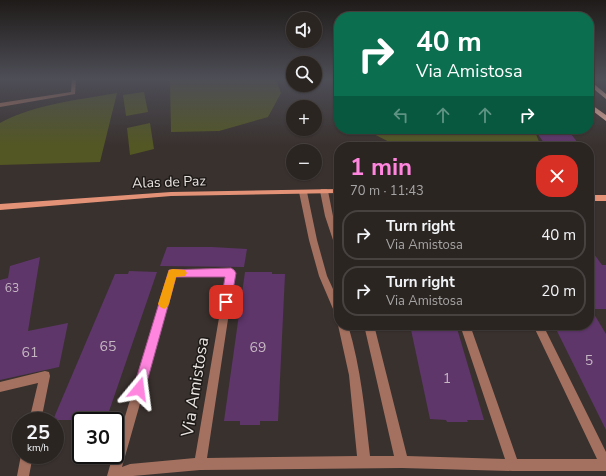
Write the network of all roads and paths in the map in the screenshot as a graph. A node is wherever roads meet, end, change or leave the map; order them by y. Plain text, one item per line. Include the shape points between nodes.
1 (23, 101) edge
2 (0, 105) edge
3 (594, 109) edge
4 (606, 119) edge
5 (324, 191) junction
6 (334, 191) edge
7 (303, 192) junction
8 (594, 198) edge
9 (606, 198) edge
10 (0, 207) edge
11 (334, 231) edge
12 (334, 301) edge
13 (345, 330) edge
14 (370, 330) edge
15 (468, 330) edge
16 (540, 330) edge
17 (0, 387) edge
18 (37, 412) edge
19 (364, 462) junction
20 (402, 462) junction
21 (25, 464) edge
22 (200, 464) junction
23 (513, 465) junction
24 (606, 465) edge
25 (23, 476) edge
26 (113, 476) edge

1 - 2 street
3 - 4 main road
5 - 6 main road, Alas de Paz
5 - 7 main road, Alas de Paz
5 - 11 street
7 - 10 main road, Alas de Paz via 171,194
7 - 12 street via 321,269
8 - 9 main road
13 - 19 street via 354,376
14 - 20 street
15 - 23 street
16 - 24 street, Via Amistosa
17 - 18 street via 45,376
19 - 20 street, Via Amistosa
19 - 22 street, Via Amistosa
20 - 23 street, Via Amistosa
21 - 25 street
22 - 26 street, Via Amistosa via 130,470
22 - 26 street, Via Amistosa via 231,273 173,273
23 - 24 street, Via Amistosa

